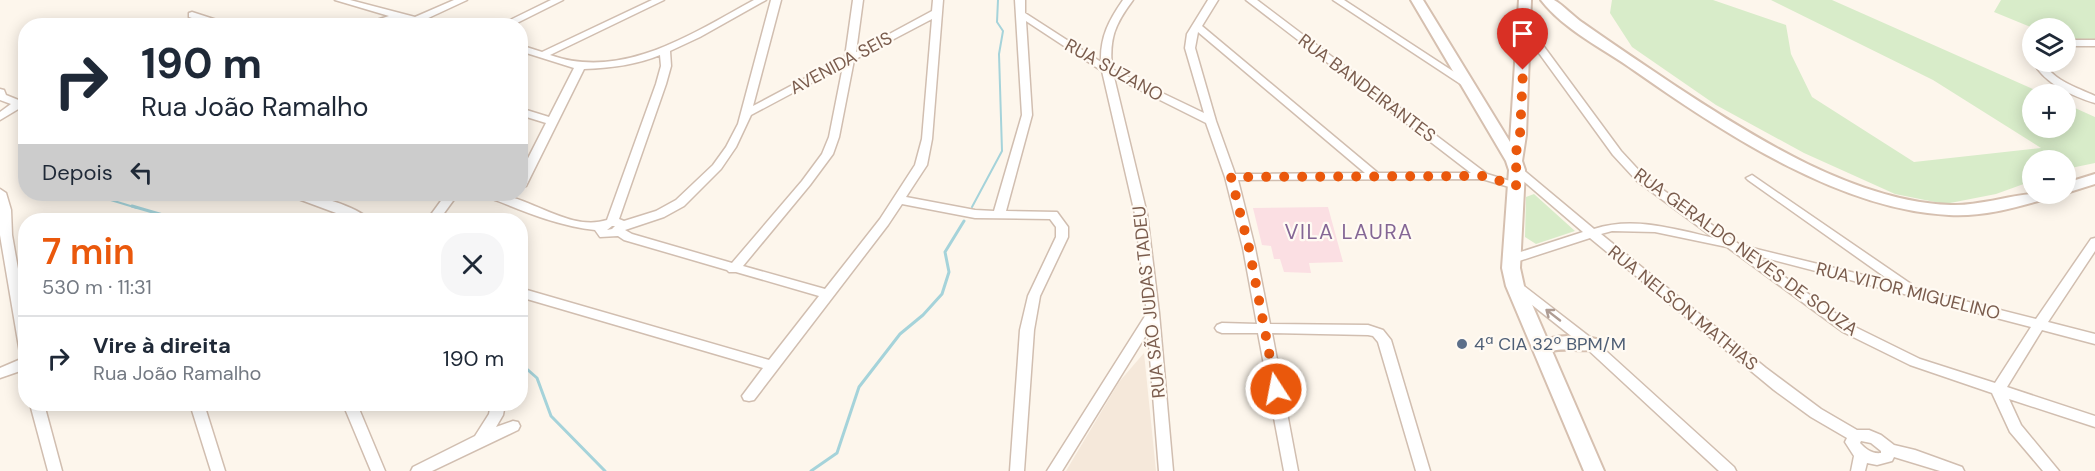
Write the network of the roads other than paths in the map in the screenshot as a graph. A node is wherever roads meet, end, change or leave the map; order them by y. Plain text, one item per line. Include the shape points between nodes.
1 (340, 0) edge
2 (462, 0) edge
3 (558, 0) edge
4 (659, 0) edge
5 (761, 0) edge
6 (776, 0) edge
7 (858, 0) edge
8 (938, 0) edge
9 (1020, 0) edge
10 (1128, 0) edge
11 (1213, 0) edge
12 (1251, 0) edge
13 (1338, 0) edge
14 (1417, 0) edge
15 (357, 2) edge
16 (1545, 3) edge
17 (936, 13) junction
18 (1021, 14) junction
19 (192, 15) dead end
20 (399, 16) junction
21 (201, 18) edge
22 (392, 18) edge
23 (408, 18) edge
24 (421, 18) edge
25 (519, 18) edge
26 (1524, 24) junction
27 (1196, 26) junction
28 (2076, 43) edge
29 (2095, 43) edge
30 (528, 50) edge
31 (665, 50) junction
32 (543, 55) junction
33 (850, 57) junction
34 (580, 66) junction
35 (1107, 70) junction
36 (2045, 72) edge
37 (1466, 83) junction
38 (0, 92) edge
39 (2095, 100) edge
40 (18, 105) edge
41 (18, 108) edge
42 (528, 113) edge
43 (746, 114) junction
44 (0, 117) edge
45 (552, 120) junction
46 (1211, 121) junction
47 (528, 170) edge
48 (1515, 172) junction
49 (1375, 176) junction
50 (1484, 176) junction
51 (1231, 177) junction
52 (1752, 178) dead end
53 (2093, 181) edge
54 (2076, 185) edge
55 (0, 193) edge
56 (900, 200) junction
57 (2022, 200) edge
58 (317, 201) edge
59 (521, 201) edge
60 (349, 213) edge
61 (999, 215) junction
62 (614, 227) junction
63 (1590, 233) junction
64 (2095, 242) edge
65 (1734, 246) junction
66 (2091, 256) edge
67 (1512, 259) junction
68 (733, 269) junction
69 (1515, 286) junction
70 (1912, 291) junction
71 (528, 294) edge
72 (826, 294) junction
73 (18, 308) edge
74 (1154, 313) junction
75 (2039, 325) junction
76 (1222, 328) dead end
77 (1264, 328) junction
78 (2095, 339) edge
79 (1590, 344) junction
80 (1541, 347) junction
81 (18, 366) edge
82 (771, 366) junction
83 (0, 373) edge
84 (1998, 390) junction
85 (749, 396) dead end
86 (39, 411) edge
87 (199, 411) edge
88 (353, 411) edge
89 (497, 411) edge
90 (2095, 422) edge
91 (513, 426) dead end
92 (1856, 436) junction
93 (480, 440) junction
94 (1862, 454) junction
95 (1885, 460) edge
96 (55, 471) edge
97 (218, 471) edge
98 (378, 471) edge
99 (418, 471) edge
100 (1017, 471) edge
101 (1054, 471) edge
102 (1166, 471) edge
103 (1291, 471) edge
104 (1423, 471) edge
105 (1594, 471) edge
106 (1729, 471) edge
107 (1858, 471) edge
108 (1957, 471) edge
109 (2052, 471) edge

1 - 15 street
2 - 24 street
3 - 25 street
4 - 32 street
5 - 31 street
6 - 43 street
7 - 33 street
8 - 17 street
9 - 18 street
10 - 35 street, RUA SÃO JUDAS TADEU via 1106,36
11 - 27 street
12 - 50 street, RUA BANDEIRANTES
13 - 37 street
14 - 37 main road
15 - 20 street
16 - 26 main road
16 - 57 main road via 1725,122 1782,155 1867,194 1900,203 1962,210 1988,209
17 - 33 street, AVENIDA SEIS
17 - 56 street via 927,139 921,165
18 - 35 street, RUA SUZANO
18 - 61 street via 1027,115
19 - 21 street
20 - 22 street
20 - 23 street
26 - 48 main road
26 - 65 street, RUA GERALDO NEVES DE SOUZA via 1625,164
27 - 46 street via 1190,48
27 - 49 street
28 - 29 street
30 - 32 street
31 - 34 street via 640,60
31 - 62 street via 661,84
32 - 34 street
33 - 43 street, AVENIDA SEIS
33 - 68 street via 834,138 827,154
34 - 45 street
35 - 46 street, RUA SUZANO
35 - 74 street, RUA SÃO JUDAS TADEU via 1141,213
36 - 39 street
37 - 48 main road
38 - 40 street
41 - 44 street
42 - 45 street
43 - 62 street via 739,135 717,167 680,203 660,214
45 - 47 street
46 - 51 street
48 - 50 street
48 - 63 street, RUA NELSON MATHIAS
48 - 67 main road
49 - 50 street
49 - 51 street
51 - 77 street
52 - 70 street
53 - 54 main road
55 - 73 street
56 - 61 street
56 - 72 street
58 - 60 street
59 - 62 street via 562,222
61 - 100 street via 1053,215 1063,231 1035,296 1027,330
62 - 68 street via 628,237
63 - 65 street, RUA VITOR MIGUELINO via 1611,227 1655,228
63 - 67 street, RUA VITOR MIGUELINO
63 - 92 street, RUA NELSON MATHIAS via 1784,390
64 - 66 street
65 - 70 street, RUA VITOR MIGUELINO
65 - 84 street, RUA GERALDO NEVES DE SOUZA via 1848,329 1915,362
66 - 75 street
67 - 69 main road
68 - 72 street
79 -> 69 street
69 - 80 main road
70 - 75 street, RUA VITOR MIGUELINO
71 - 82 street
72 - 82 street
74 - 101 street
74 - 102 street, RUA SÃO JUDAS TADEU
75 - 78 street, RUA VITOR MIGUELINO
75 - 84 street
76 - 77 street
77 - 103 street
77 - 104 street via 1378,333 1384,340
79 - 80 main road via 1560,342
79 - 106 street
80 - 105 main road
81 - 83 street
82 - 85 street
84 - 90 street, RUA GERALDO NEVES DE SOUZA
84 - 109 street via 2015,428
86 - 96 street
87 - 97 street
88 - 98 street
89 - 93 street
91 - 93 street
92 - 94 street via 1852,442
92 - 95 street, RUA NELSON MATHIAS via 1877,439
93 - 99 street
94 - 95 street
94 - 107 street
95 - 108 street via 1915,456

